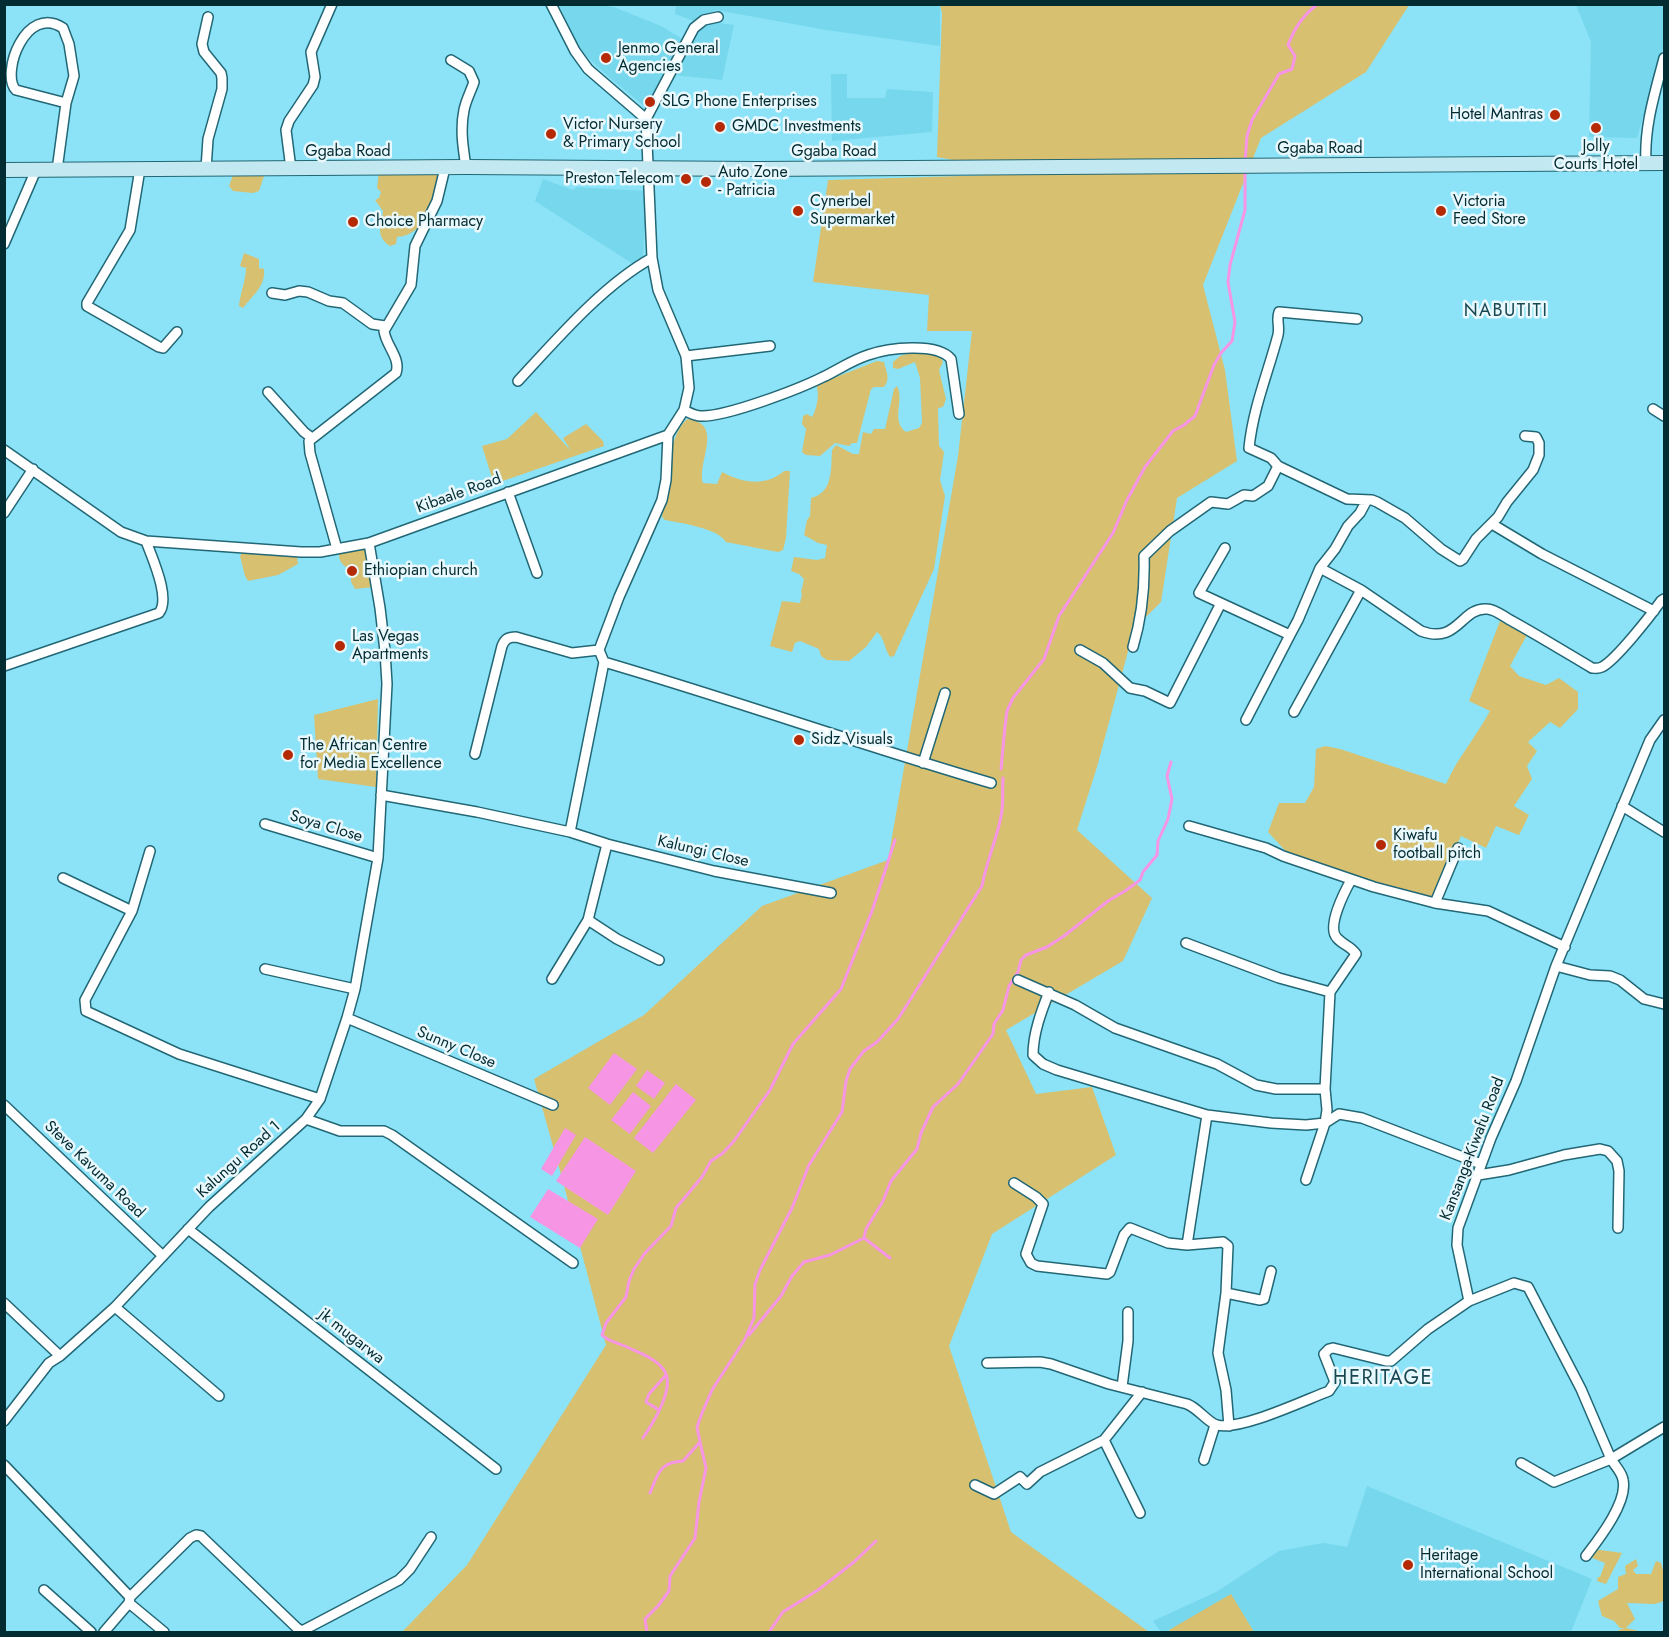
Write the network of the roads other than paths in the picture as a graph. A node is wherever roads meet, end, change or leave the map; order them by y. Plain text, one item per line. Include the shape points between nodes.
1 (332, 4) edge
2 (551, 4) edge
3 (208, 17) dead end
4 (718, 17) dead end
5 (1665, 58) edge
6 (451, 60) dead end
7 (66, 103) junction
8 (646, 119) junction
9 (1646, 163) junction
10 (1665, 163) edge
11 (466, 167) junction
12 (445, 168) junction
13 (140, 169) junction
14 (206, 169) junction
15 (291, 169) junction
16 (649, 169) junction
17 (4, 170) edge
18 (36, 170) junction
19 (57, 170) junction
20 (4, 244) edge
21 (652, 258) junction
22 (272, 293) dead end
23 (1357, 319) dead end
24 (385, 326) junction
25 (177, 332) dead end
26 (770, 346) dead end
27 (687, 356) junction
28 (518, 381) dead end
29 (268, 392) dead end
30 (1653, 409) dead end
31 (684, 410) junction
32 (959, 414) dead end
33 (1665, 416) edge
34 (668, 435) junction
35 (1526, 436) dead end
36 (312, 438) junction
37 (4, 450) edge
38 (1278, 466) junction
39 (33, 469) junction
40 (508, 492) junction
41 (1367, 500) junction
42 (4, 513) edge
43 (1492, 524) junction
44 (146, 541) junction
45 (369, 543) junction
46 (1225, 548) dead end
47 (337, 549) junction
48 (1320, 568) junction
49 (537, 573) dead end
50 (1361, 590) junction
51 (1665, 599) edge
52 (1220, 605) junction
53 (1654, 610) junction
54 (1290, 635) junction
55 (1133, 647) dead end
56 (599, 650) junction
57 (1080, 650) dead end
58 (604, 662) junction
59 (4, 666) edge
60 (945, 693) dead end
61 (1294, 712) dead end
62 (1246, 720) dead end
63 (1665, 720) edge
64 (475, 754) dead end
65 (923, 763) junction
66 (991, 783) dead end
67 (381, 795) junction
68 (1622, 806) junction
69 (265, 824) dead end
70 (1189, 826) dead end
71 (570, 832) junction
72 (1665, 832) edge
73 (607, 844) junction
74 (1458, 848) dead end
75 (150, 851) dead end
76 (378, 858) junction
77 (63, 878) dead end
78 (1351, 880) junction
79 (831, 893) dead end
80 (1435, 903) junction
81 (132, 911) junction
82 (588, 920) junction
83 (1186, 943) dead end
84 (1565, 946) junction
85 (659, 960) dead end
86 (1556, 966) junction
87 (265, 969) dead end
88 (552, 979) dead end
89 (1018, 980) dead end
90 (355, 988) junction
91 (1049, 992) junction
92 (1330, 992) junction
93 (1665, 1004) edge
94 (347, 1018) junction
95 (1325, 1089) junction
96 (320, 1099) junction
97 (4, 1105) edge
98 (553, 1105) dead end
99 (1207, 1115) junction
100 (306, 1119) junction
101 (1325, 1123) junction
102 (1481, 1164) junction
103 (1478, 1175) junction
104 (1306, 1180) dead end
105 (1014, 1183) dead end
106 (1618, 1228) dead end
107 (188, 1229) junction
108 (1186, 1245) junction
109 (163, 1256) junction
110 (573, 1263) dead end
111 (1271, 1270) dead end
112 (1226, 1293) junction
113 (1469, 1300) junction
114 (4, 1304) edge
115 (115, 1307) junction
116 (1128, 1312) dead end
117 (60, 1356) junction
118 (987, 1363) dead end
119 (1122, 1387) junction
120 (1143, 1392) junction
121 (219, 1396) dead end
122 (4, 1421) edge
123 (1215, 1425) junction
124 (1229, 1426) junction
125 (1665, 1427) edge
126 (1104, 1440) junction
127 (1611, 1459) junction
128 (1204, 1460) dead end
129 (1521, 1463) dead end
130 (4, 1465) edge
131 (496, 1469) dead end
132 (975, 1485) dead end
133 (1140, 1513) dead end
134 (431, 1537) dead end
135 (1586, 1556) dead end
136 (44, 1590) dead end
137 (129, 1600) junction
138 (91, 1632) edge
139 (104, 1632) edge
140 (164, 1632) edge

1 - 15 street via 311,52 313,85 286,130
2 - 8 street via 588,69
3 - 14 street via 202,44 221,73 222,90 208,139
4 - 8 street via 704,20 689,36
5 - 9 street via 1648,124
6 - 11 street via 469,70 474,82 462,127
7 - 7 street via 10,85 8,76 15,48 34,25 50,22 63,28 67,36 74,76
7 - 19 street
8 - 16 street
9 - 10 main road, Ggaba Road
9 - 16 main road, Ggaba Road
11 - 12 main road, Ggaba Road
11 - 16 main road, Ggaba Road
12 - 15 main road, Ggaba Road
12 - 24 street via 437,201 415,246 411,285
13 - 14 main road, Ggaba Road
13 - 19 main road, Ggaba Road
13 - 25 street via 130,230 87,306 159,347 167,345
14 - 15 main road, Ggaba Road
16 - 21 street
17 - 18 main road, Ggaba Road
18 - 19 main road, Ggaba Road
18 - 20 street
21 - 27 street via 658,290
21 - 28 street via 605,293
22 - 24 street via 308,292 343,303 372,324
23 - 38 street via 1279,312 1279,332 1259,395 1249,448
24 - 36 street via 385,337 397,361 396,374
26 - 27 street
27 - 31 street via 689,388
29 - 36 street
30 - 33 street
31 - 32 street via 700,416 721,413 821,378 870,354 921,348 947,354 951,359
31 - 34 street
34 - 40 street, Kibaale Road
34 - 56 street via 662,500
35 - 43 street via 1538,439 1536,462
36 - 47 street via 308,445
37 - 39 street, Kibaale Road
38 - 41 street via 1347,499
38 - 55 street via 1268,486 1259,493 1244,495 1228,504 1211,501 1144,556 1143,600
39 - 42 street
39 - 44 street, Kibaale Road via 121,532
40 - 45 street, Kibaale Road
40 - 49 street
41 - 43 street via 1405,518 1456,560 1462,559
41 - 48 street
43 - 53 street via 1542,554
44 - 47 street, Kibaale Road via 301,552
44 - 59 street via 163,593 164,605 159,612
45 - 47 street, Kibaale Road
45 - 67 street, Kalungu Road 1 via 386,651
46 - 52 street via 1198,593
48 - 50 street
48 - 54 street
50 - 53 street via 1432,635 1451,631 1479,610 1494,611 1592,668 1605,665
50 - 61 street
51 - 53 street
52 - 54 street
52 - 57 street via 1170,703 1127,686 1103,663
54 - 62 street
56 - 58 street
56 - 64 street via 572,653 509,637 502,646
58 - 65 street
58 - 71 street
60 - 65 street
63 - 68 street, Kansanga-Kiwafu Road via 1650,740
65 - 66 street
67 - 71 street, Kalungi Close
67 - 76 street, Kalungu Road 1
68 - 72 street
68 - 84 street, Kansanga-Kiwafu Road
69 - 76 street, Soya Close
70 - 78 street via 1266,848
71 - 73 street, Kalungi Close
73 - 79 street, Kalungi Close via 714,871
73 - 82 street
74 - 80 street
75 - 81 street
76 - 90 street, Kalungu Road 1
77 - 81 street
78 - 80 street
78 - 92 street via 1334,928 1337,938 1356,954
80 - 84 street via 1488,911
81 - 96 street via 85,1000 86,1011 179,1054
82 - 85 street
82 - 88 street
83 - 92 street via 1279,978
84 - 86 street, Kansanga-Kiwafu Road
86 - 93 street via 1610,976 1644,999
86 - 102 street, Kansanga-Kiwafu Road via 1516,1081
87 - 90 street
89 - 91 street
90 - 94 street, Kalungu Road 1
91 - 95 street via 1115,1028 1217,1064 1256,1085
91 - 99 street via 1033,1046 1033,1055 1043,1064
92 - 95 street
94 - 96 street, Kalungu Road 1
94 - 98 street, Sunny Close
95 - 101 street
96 - 100 street, Kalungu Road 1
97 - 109 street, Steve Kavuma Road
99 - 101 street via 1294,1125
99 - 108 street
100 - 107 street, Kalungu Road 1
100 - 110 street via 340,1131 384,1131 392,1135
101 - 102 street via 1340,1114 1354,1116
101 - 104 street
102 - 103 street, Kansanga-Kiwafu Road
103 - 106 street via 1564,1155 1608,1151 1617,1161 1619,1171
103 - 113 street, Kansanga-Kiwafu Road via 1456,1236
105 - 108 street via 1043,1204 1026,1254 1036,1266 1107,1274 1130,1228 1168,1243
107 - 109 street, Kalungu Road 1
107 - 131 street, jk mugarwa
108 - 112 street via 1227,1244
109 - 115 street, Kalungu Road 1
111 - 112 street via 1264,1299
112 - 124 street via 1218,1353
113 - 124 street via 1391,1361 1329,1349 1324,1354 1335,1382 1329,1391
113 - 127 street via 1514,1283 1528,1287 1581,1389
114 - 117 street
115 - 117 street, Kalungu Road 1
115 - 121 street
116 - 119 street
117 - 122 street, Kalungu Road 1 via 49,1364
118 - 119 street via 1040,1362
119 - 120 street
120 - 123 street via 1196,1407
120 - 126 street
123 - 124 street
123 - 128 street
125 - 127 street
126 - 132 street via 1040,1472 1027,1484 1020,1477 994,1494
126 - 133 street
127 - 129 street via 1554,1482
127 - 135 street via 1623,1476 1624,1486 1618,1508
130 - 137 street
134 - 137 street via 399,1580 304,1630 297,1628 196,1535
136 - 138 street
137 - 139 street
137 - 140 street

